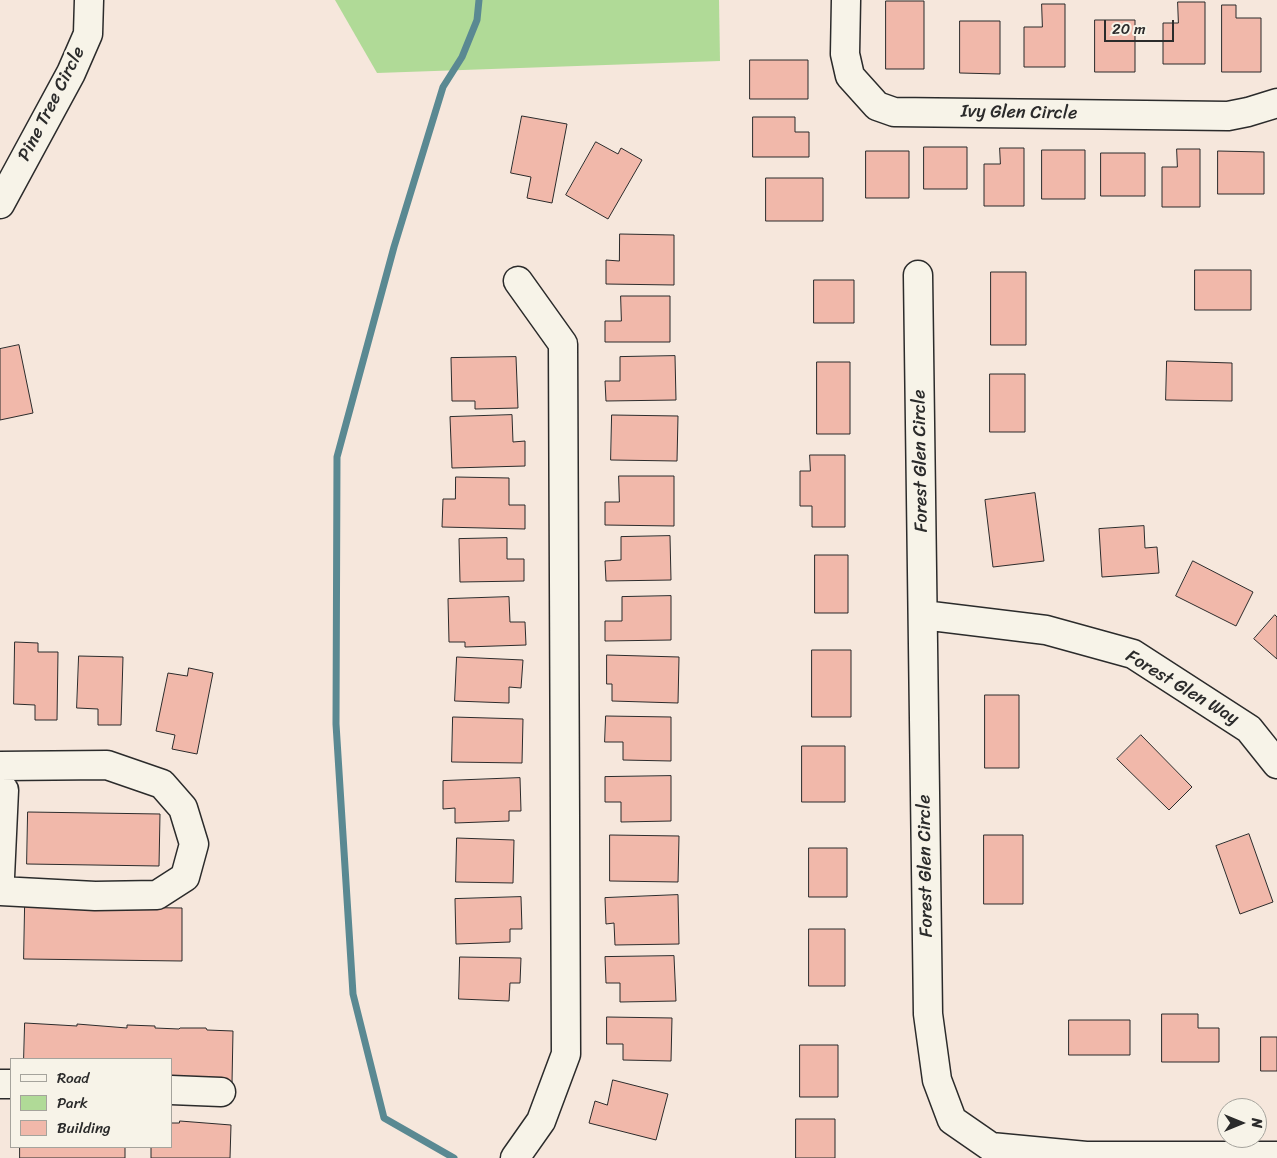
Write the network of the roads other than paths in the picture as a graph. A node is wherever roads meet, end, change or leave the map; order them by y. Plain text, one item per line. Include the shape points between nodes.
1 (89, 0) edge
2 (846, 0) edge
3 (1277, 103) edge
4 (0, 204) edge
5 (918, 275) dead end
6 (518, 281) dead end
7 (923, 615) junction
8 (1277, 764) edge
9 (0, 766) edge
10 (0, 785) edge
11 (0, 877) edge
12 (0, 891) edge
13 (172, 1090) edge
14 (221, 1092) dead end
15 (1277, 1156) edge
16 (515, 1158) edge

1 - 4 street, Pine Tree Circle via 88,34 71,73
2 - 3 street, Ivy Glen Circle via 844,54 850,76 876,106 894,112 1228,116
5 - 7 street, Forest Glen Circle
6 - 16 street via 563,344 566,1054 541,1121
7 - 8 street, Forest Glen Way via 1046,630 1132,654 1249,729
7 - 15 street, Forest Glen Circle via 928,1014 937,1080 952,1120 991,1147 1086,1156
9 - 12 street via 107,765 162,784 183,808 194,844 186,877 157,895 95,896
10 - 11 street via 4,790
13 - 14 street

